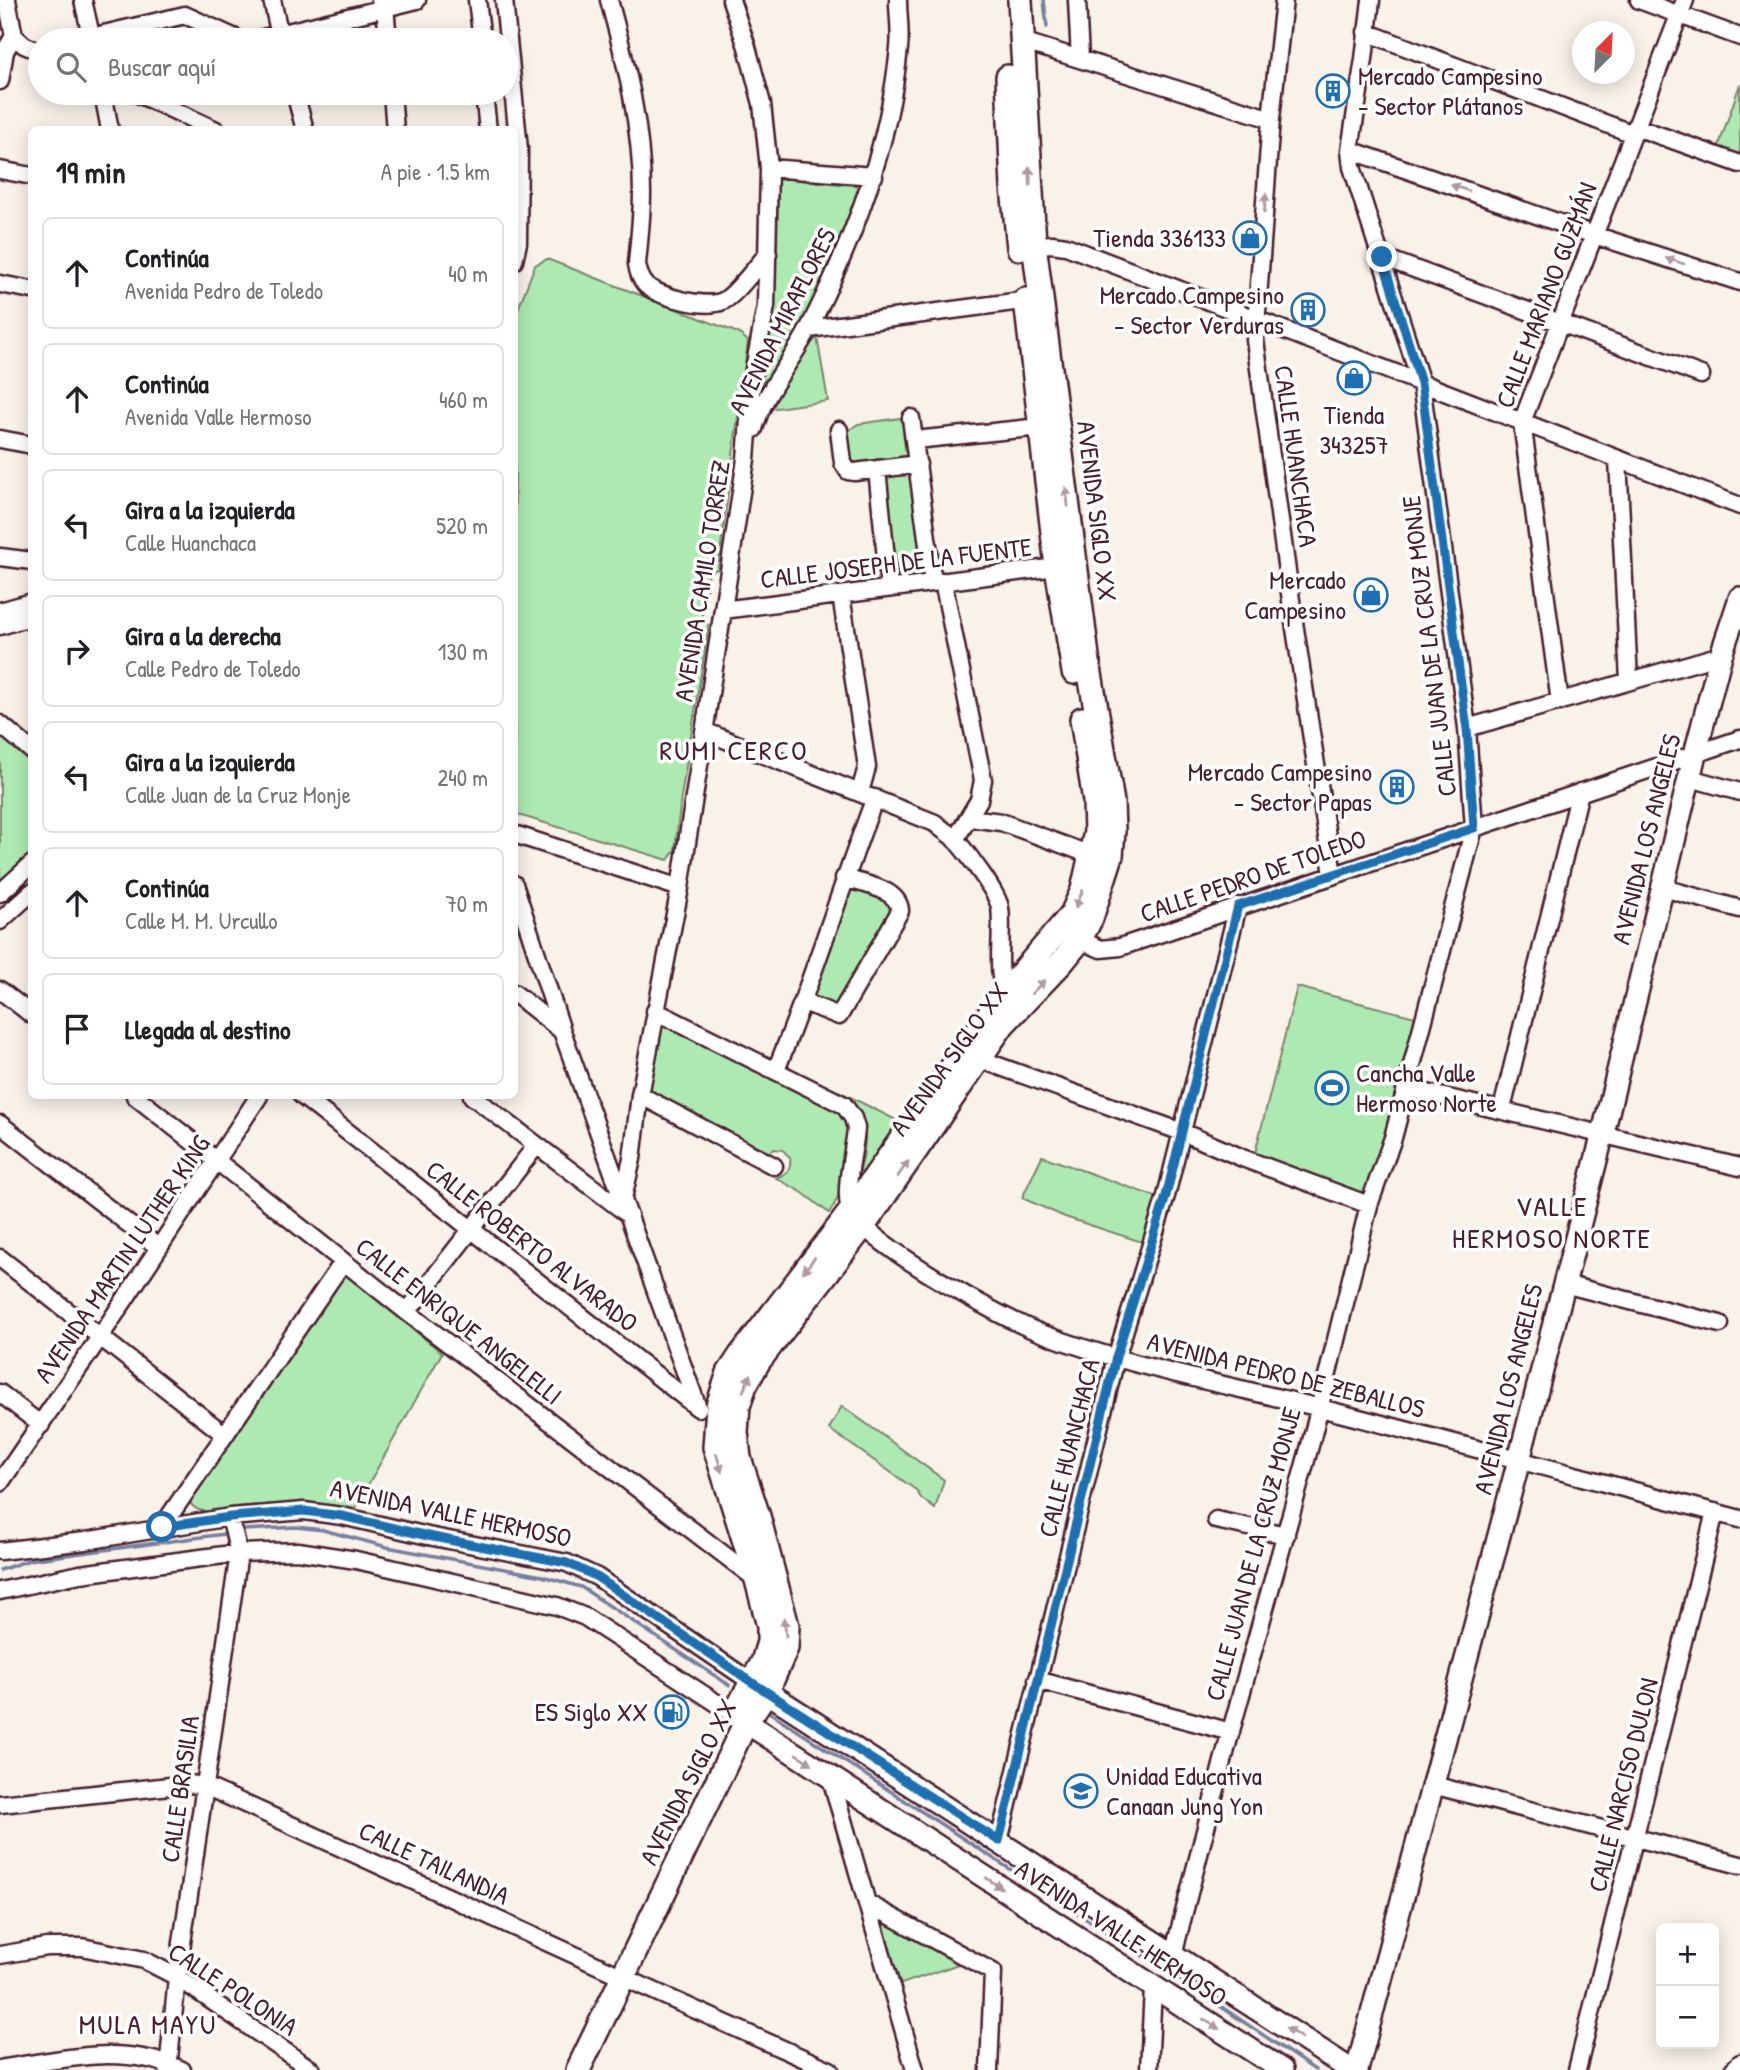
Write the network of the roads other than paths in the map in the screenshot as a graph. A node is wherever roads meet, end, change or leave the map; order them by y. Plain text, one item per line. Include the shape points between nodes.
1 (7, 0) edge
2 (83, 0) edge
3 (272, 0) edge
4 (417, 0) edge
5 (477, 0) edge
6 (503, 0) edge
7 (609, 0) edge
8 (730, 0) edge
9 (898, 0) edge
10 (1005, 0) edge
11 (1020, 0) edge
12 (1077, 0) edge
13 (1284, 0) edge
14 (1371, 0) edge
15 (1639, 0) edge
16 (383, 3) edge
17 (1682, 7) edge
18 (183, 8) edge
19 (89, 28) edge
20 (124, 28) edge
21 (219, 28) edge
22 (279, 28) edge
23 (308, 28) edge
24 (386, 28) edge
25 (480, 28) edge
26 (506, 28) edge
27 (1366, 32) junction
28 (14, 36) junction
29 (1740, 37) edge
30 (1022, 41) junction
31 (28, 47) edge
32 (2, 50) edge
33 (1080, 59) junction
34 (0, 81) edge
35 (105, 105) edge
36 (162, 105) edge
37 (298, 105) edge
38 (393, 105) edge
39 (485, 105) edge
40 (514, 105) edge
41 (1271, 119) junction
42 (109, 126) edge
43 (207, 126) edge
44 (304, 126) edge
45 (395, 126) edge
46 (488, 126) edge
47 (517, 126) edge
48 (1634, 131) junction
49 (518, 140) edge
50 (1350, 150) junction
51 (1740, 164) edge
52 (769, 168) junction
53 (0, 170) edge
54 (28, 175) edge
55 (874, 176) junction
56 (1594, 235) junction
57 (518, 243) edge
58 (1027, 246) junction
59 (768, 254) junction
60 (1382, 257) junction
61 (1740, 282) edge
62 (0, 284) edge
63 (28, 289) edge
64 (1033, 300) junction
65 (1258, 320) junction
66 (1560, 323) junction
67 (809, 329) junction
68 (1702, 375) dead end
69 (1421, 383) junction
70 (911, 418) dead end
71 (1522, 422) junction
72 (1041, 427) junction
73 (839, 430) dead end
74 (0, 439) edge
75 (915, 440) junction
76 (28, 444) edge
77 (746, 459) junction
78 (1618, 459) junction
79 (918, 464) junction
80 (877, 469) junction
81 (1740, 506) edge
82 (0, 557) edge
83 (28, 560) edge
84 (1067, 566) junction
85 (938, 582) junction
86 (889, 589) junction
87 (841, 595) junction
88 (1740, 598) edge
89 (28, 603) edge
90 (723, 610) junction
91 (0, 611) edge
92 (28, 621) edge
93 (0, 626) edge
94 (1721, 655) junction
95 (1629, 681) junction
96 (1560, 702) junction
97 (0, 724) edge
98 (1467, 729) junction
99 (704, 731) junction
100 (1740, 738) edge
101 (28, 748) edge
102 (1695, 754) junction
103 (1690, 778) junction
104 (1580, 792) junction
105 (1740, 792) edge
106 (867, 795) junction
107 (970, 818) junction
108 (1474, 828) junction
109 (518, 835) edge
110 (955, 839) junction
111 (1091, 855) junction
112 (28, 868) edge
113 (1333, 875) junction
114 (844, 878) junction
115 (680, 888) junction
116 (1663, 888) junction
117 (0, 893) edge
118 (28, 896) edge
119 (518, 896) edge
120 (1238, 906) junction
121 (1740, 909) edge
122 (0, 921) edge
123 (1069, 936) junction
124 (0, 990) edge
125 (518, 996) edge
126 (1011, 1001) junction
127 (804, 1002) junction
128 (655, 1011) junction
129 (28, 1012) edge
130 (562, 1031) junction
131 (979, 1059) junction
132 (776, 1070) junction
133 (1406, 1088) junction
134 (640, 1095) junction
135 (139, 1099) edge
136 (256, 1099) edge
137 (306, 1099) edge
138 (476, 1099) edge
139 (1502, 1109) junction
140 (0, 1124) edge
141 (1182, 1132) junction
142 (1603, 1133) junction
143 (536, 1146) junction
144 (218, 1160) junction
145 (610, 1163) junction
146 (775, 1166) dead end
147 (1740, 1167) edge
148 (583, 1181) junction
149 (623, 1198) junction
150 (1369, 1205) junction
151 (629, 1215) junction
152 (857, 1218) junction
153 (471, 1229) junction
154 (158, 1247) junction
155 (0, 1258) edge
156 (343, 1262) junction
157 (1564, 1284) junction
158 (407, 1312) junction
159 (1720, 1324) dead end
160 (100, 1337) junction
161 (1116, 1357) junction
162 (0, 1393) edge
163 (1318, 1407) junction
164 (717, 1418) junction
165 (41, 1425) junction
166 (225, 1435) junction
167 (1519, 1460) junction
168 (0, 1483) edge
169 (1715, 1512) junction
170 (230, 1517) junction
171 (1740, 1518) edge
172 (1216, 1520) dead end
173 (162, 1527) junction
174 (1286, 1535) junction
175 (0, 1551) edge
176 (239, 1553) junction
177 (757, 1580) junction
178 (0, 1591) edge
179 (1037, 1680) junction
180 (760, 1687) junction
181 (740, 1718) junction
182 (1231, 1732) junction
183 (830, 1775) junction
184 (1433, 1785) junction
185 (205, 1786) junction
186 (0, 1804) edge
187 (1636, 1838) junction
188 (999, 1841) junction
189 (1740, 1865) edge
190 (867, 1903) junction
191 (0, 1955) edge
192 (1173, 1955) junction
193 (616, 1975) junction
194 (177, 1977) junction
195 (1153, 1988) junction
196 (1740, 2063) edge
197 (173, 2068) edge
198 (0, 2069) edge
199 (312, 2070) edge
200 (565, 2070) edge
201 (578, 2070) edge
202 (830, 2070) edge
203 (915, 2070) edge
204 (989, 2070) edge
205 (1149, 2070) edge
206 (1282, 2070) edge
207 (1351, 2070) edge
208 (1357, 2070) edge
209 (1577, 2070) edge
210 (1733, 2070) edge

1 - 28 street
2 - 19 street
3 - 22 street
4 - 16 street
5 - 25 street
6 - 26 street
7 - 59 street via 637,139 642,192 638,274 652,289 702,305 714,304 735,292
8 - 52 street, AVENIDA CAMILO TORREZ via 762,104
9 - 55 street, AVENIDA MIRAFLORES via 900,46
10 - 58 highway, AVENIDA SIGLO XX via 1013,187
11 - 30 highway, AVENIDA SIGLO XX
12 - 33 street
13 - 41 street, CALLE HUANCHACA
14 - 27 street
15 - 17 street
16 - 23 street
16 - 24 street
17 - 29 street
17 - 48 street, CALLE MARIANO GUZMÁN
18 - 20 street
18 - 21 street
27 - 48 street
27 - 50 street
28 - 31 street
28 - 32 street
30 - 33 street
58 -> 30 highway, AVENIDA SIGLO XX
32 - 34 street
33 - 41 street
35 - 42 street
36 - 43 street
37 - 44 street
38 - 45 street
39 - 46 street
40 - 47 street
65 -> 41 street, CALLE HUANCHACA
48 - 51 street
48 - 56 street, CALLE MARIANO GUZMÁN
49 - 57 street
56 -> 50 street
50 - 60 street, CALLE JUAN DE LA CRUZ MONJE
52 - 55 street
52 - 59 street, AVENIDA CAMILO TORREZ
53 - 54 street
55 - 67 street, AVENIDA MIRAFLORES via 858,223
61 -> 56 street
56 - 66 street, CALLE MARIANO GUZMÁN
58 - 64 highway, AVENIDA SIGLO XX
58 - 65 street via 1066,246
59 - 77 street, AVENIDA CAMILO TORREZ via 766,306 752,380
60 - 66 street
60 - 69 street, CALLE JUAN DE LA CRUZ MONJE
62 - 63 street
64 - 67 street
64 - 72 highway, AVENIDA SIGLO XX
84 -> 64 highway, AVENIDA SIGLO XX
65 - 69 street
65 - 113 street, CALLE HUANCHACA via 1255,340
66 - 68 street
66 - 71 street, CALLE MARIANO GUZMÁN
67 - 77 street, AVENIDA MIRAFLORES via 756,419
69 - 71 street
69 - 98 street, CALLE JUAN DE LA CRUZ MONJE
70 - 75 street
71 - 78 street
71 - 96 street, CALLE MARIANO GUZMÁN
72 - 75 street
72 - 84 highway, AVENIDA SIGLO XX
73 - 80 street via 845,467 855,472
74 - 76 street
75 - 79 street
77 - 90 street, AVENIDA CAMILO TORREZ
78 - 81 street
78 - 95 street
79 - 80 street
79 - 85 street
80 - 86 street
82 - 83 street
84 - 85 street, CALLE JOSEPH DE LA FUENTE
84 - 111 highway, AVENIDA SIGLO XX via 1095,801
84 - 123 highway, AVENIDA SIGLO XX via 1087,656 1113,831 1111,856 1091,918
85 - 86 street, CALLE JOSEPH DE LA FUENTE
85 - 107 street via 983,780
86 - 87 street, CALLE JOSEPH DE LA FUENTE
87 - 90 street, CALLE JOSEPH DE LA FUENTE
87 - 106 street via 867,767
88 - 94 main road, AVENIDA LOS ANGELES
89 - 91 street
90 - 99 street, AVENIDA CAMILO TORREZ
92 - 93 street
94 - 95 street
94 - 102 main road, AVENIDA LOS ANGELES
95 - 96 street
96 - 98 street
97 - 101 street
98 - 108 street, CALLE JUAN DE LA CRUZ MONJE
99 - 106 street
99 - 115 street, AVENIDA CAMILO TORREZ
100 - 102 street, CALLE PEDRO DE TOLEDO
102 - 103 main road, AVENIDA LOS ANGELES
102 - 104 street, CALLE PEDRO DE TOLEDO
103 - 105 street
103 - 116 main road, AVENIDA LOS ANGELES
104 - 108 street, CALLE PEDRO DE TOLEDO
104 - 139 street
106 - 110 street via 934,823
106 - 114 street
107 - 110 street
107 - 111 street via 1001,822
108 - 113 street, CALLE PEDRO DE TOLEDO
108 - 133 street, CALLE JUAN DE LA CRUZ MONJE
109 - 115 street
110 - 126 street via 995,892 1000,908 1001,974
111 -> 123 highway, AVENIDA SIGLO XX
112 - 117 street
113 - 120 street, CALLE PEDRO DE TOLEDO
114 - 127 street
114 - 127 street via 890,893 900,911 839,1016
115 - 128 street, AVENIDA CAMILO TORREZ
116 - 121 street
116 - 142 main road, AVENIDA LOS ANGELES
118 - 122 street
119 - 130 street
120 - 123 street, CALLE PEDRO DE TOLEDO via 1120,947 1101,949
120 - 141 street, CALLE HUANCHACA
123 - 126 highway, AVENIDA SIGLO XX
124 - 129 street
125 - 130 street
126 - 131 highway, AVENIDA SIGLO XX via 1003,1024
126 - 152 highway, AVENIDA SIGLO XX
127 - 132 street
128 - 132 street
128 - 134 street, AVENIDA CAMILO TORREZ
130 - 145 street
131 - 141 street
152 -> 131 highway, AVENIDA SIGLO XX
132 - 152 street via 844,1105 853,1118 856,1139 848,1194
133 - 139 street
133 - 150 street, CALLE JUAN DE LA CRUZ MONJE
134 - 146 street
134 - 149 street, AVENIDA CAMILO TORREZ
135 - 144 street, CALLE ENRIQUE ANGELELLI
136 - 144 street, AVENIDA MARTIN LUTHER KING
137 - 153 street, CALLE ROBERTO ALVARADO
138 - 143 street
139 - 142 street
140 - 154 street
141 - 150 street
141 - 161 street, CALLE HUANCHACA
142 - 147 street
142 - 157 main road, AVENIDA LOS ANGELES
143 - 148 street
143 - 153 street
144 - 154 street, AVENIDA MARTIN LUTHER KING
144 - 156 street, CALLE ENRIQUE ANGELELLI
145 - 148 street
145 - 149 street
148 - 151 street
149 - 151 street
150 - 163 street, CALLE JUAN DE LA CRUZ MONJE
151 - 164 street
152 - 161 street, AVENIDA PEDRO DE ZEBALLOS via 907,1258 1009,1320
152 - 164 highway, AVENIDA SIGLO XX via 758,1362 738,1406
153 - 158 street
153 - 164 street, CALLE ROBERTO ALVARADO
154 - 160 street, AVENIDA MARTIN LUTHER KING
155 - 160 street
156 - 158 street, CALLE ENRIQUE ANGELELLI
156 - 166 street
157 - 159 street
157 - 167 main road, AVENIDA LOS ANGELES
158 - 177 street, CALLE ENRIQUE ANGELELLI
160 - 165 street, AVENIDA MARTIN LUTHER KING
160 - 166 street
161 - 163 street, AVENIDA PEDRO DE ZEBALLOS
161 - 179 street, CALLE HUANCHACA
162 - 165 street
163 - 167 street, AVENIDA PEDRO DE ZEBALLOS
163 - 174 street, CALLE JUAN DE LA CRUZ MONJE
164 -> 177 highway, AVENIDA SIGLO XX via 717,1457
180 -> 164 highway, AVENIDA SIGLO XX via 786,1648 787,1626 739,1458
165 - 168 street, AVENIDA MARTIN LUTHER KING
166 - 173 street
167 - 169 street, AVENIDA PEDRO DE ZEBALLOS
167 - 184 main road, AVENIDA LOS ANGELES
169 - 171 street, AVENIDA PEDRO DE ZEBALLOS
169 - 187 street, CALLE NARCISO DULON
170 - 173 street, AVENIDA VALLE HERMOSO
170 - 176 street, CALLE BRASILIA
170 - 180 street, AVENIDA VALLE HERMOSO via 304,1511 342,1516 567,1563 597,1577
172 - 174 street
173 - 175 street
174 - 182 street, CALLE JUAN DE LA CRUZ MONJE
176 - 178 street, AVENIDA VALLE HERMOSO via 80,1574
176 - 181 street, AVENIDA VALLE HERMOSO via 298,1551 356,1560 557,1606 585,1617
176 - 185 street, CALLE BRASILIA
177 - 180 highway, AVENIDA SIGLO XX via 769,1626
179 - 182 street
179 - 188 street, CALLE HUANCHACA
180 - 181 highway, AVENIDA SIGLO XX
180 - 188 main road, AVENIDA VALLE HERMOSO
181 -> 183 main road, AVENIDA VALLE HERMOSO
181 - 193 highway, AVENIDA SIGLO XX
182 - 192 street, CALLE JUAN DE LA CRUZ MONJE
183 - 190 street
183 -> 195 main road, AVENIDA VALLE HERMOSO
184 - 187 street
184 - 208 main road, AVENIDA LOS ANGELES
185 - 186 street, CALLE TAILANDIA
185 - 193 street, CALLE TAILANDIA
185 - 194 street, CALLE BRASILIA
187 - 189 street
187 - 209 street, CALLE NARCISO DULON
188 - 192 main road, AVENIDA VALLE HERMOSO
190 - 203 street
190 - 204 street via 993,1972
191 - 194 street, CALLE POLONIA via 82,1947 144,1960
207 -> 192 main road, AVENIDA VALLE HERMOSO
193 - 200 highway, AVENIDA SIGLO XX
193 - 201 highway, AVENIDA SIGLO XX
193 - 202 street, CALLE TAILANDIA
194 - 197 street, CALLE BRASILIA
194 - 199 street, CALLE POLONIA
195 - 205 street
195 -> 206 main road, AVENIDA VALLE HERMOSO
196 - 210 street
197 - 198 street via 151,2059 95,2054

